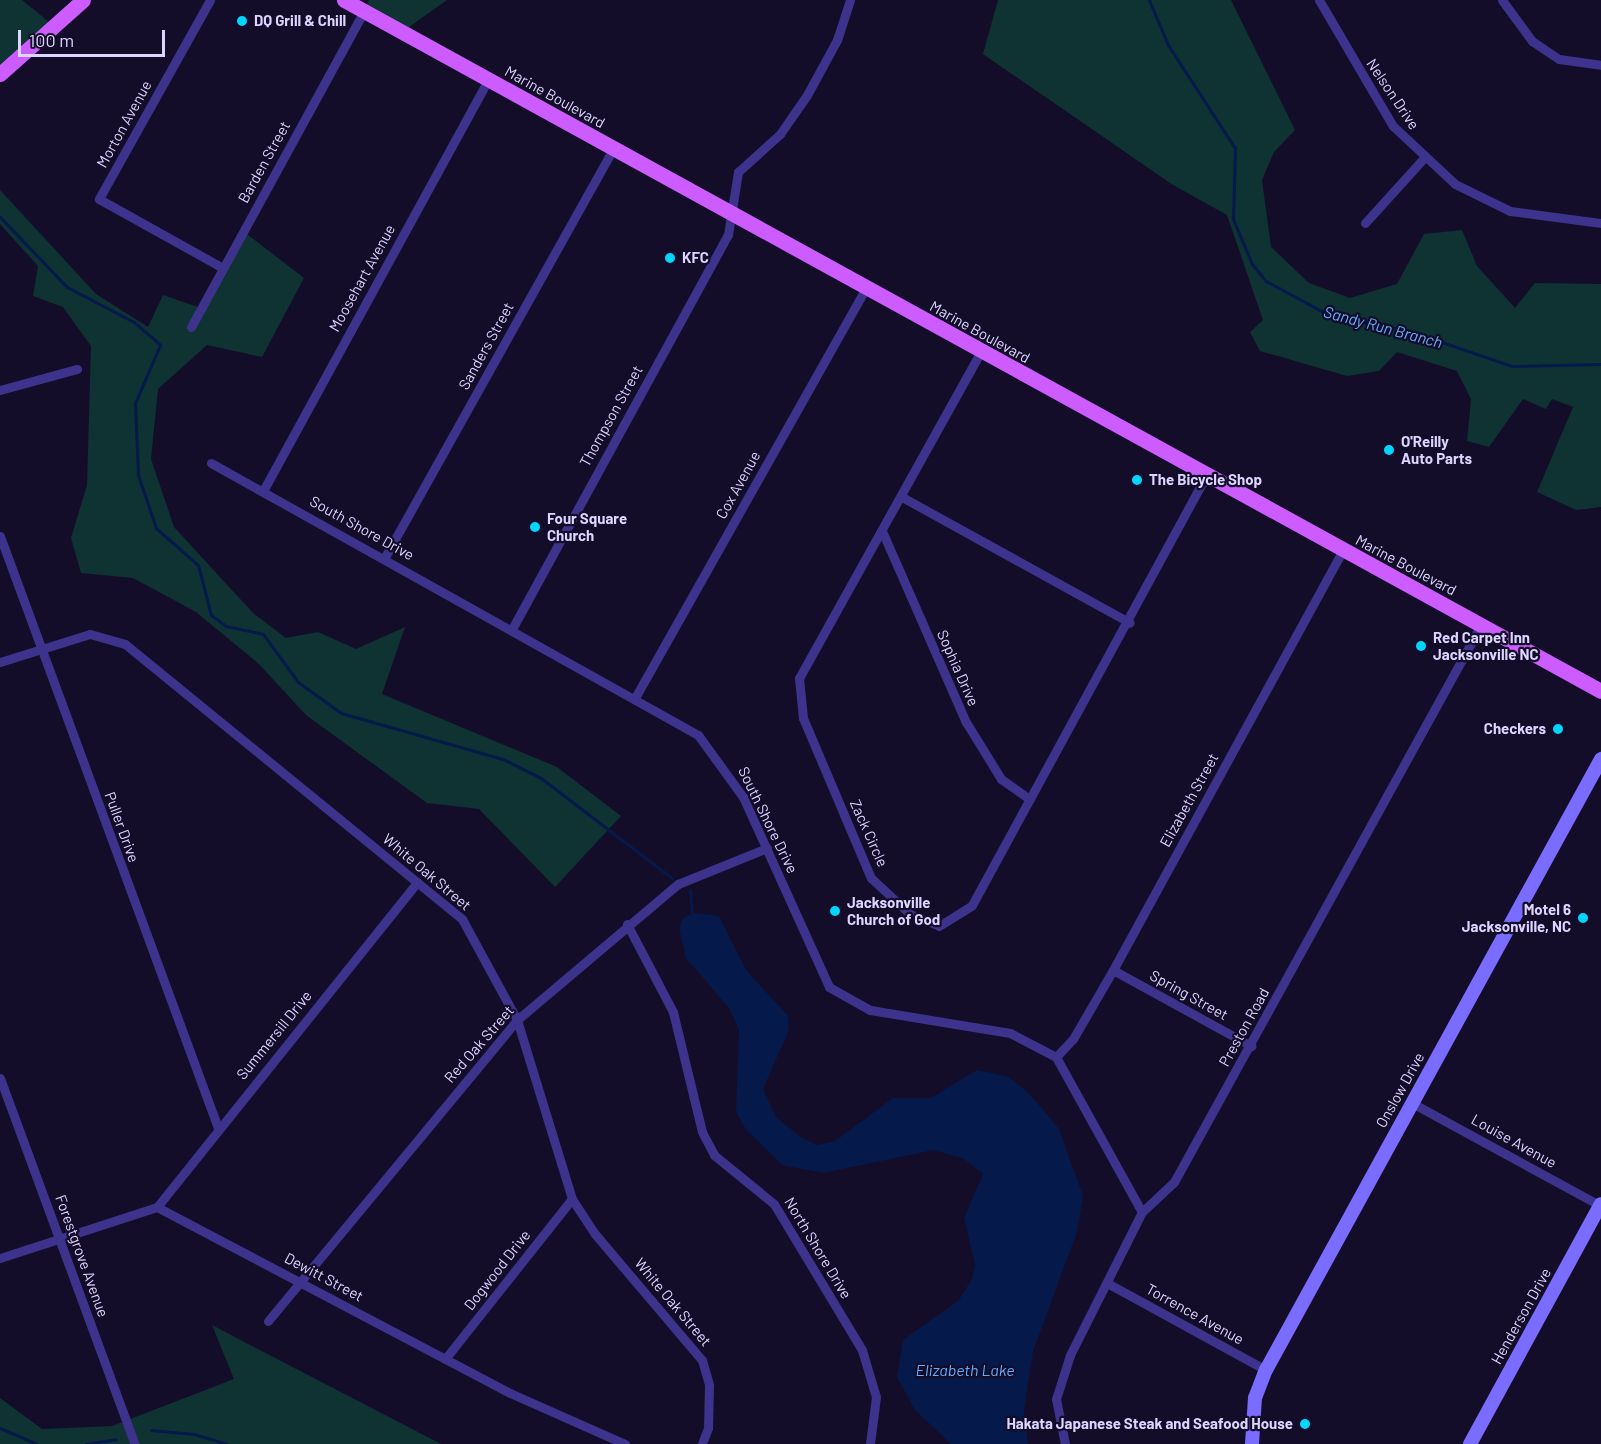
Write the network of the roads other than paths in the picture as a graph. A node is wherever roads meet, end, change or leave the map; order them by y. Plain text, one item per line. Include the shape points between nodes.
1 (83, 0) edge
2 (210, 0) edge
3 (344, 0) edge
4 (850, 0) edge
5 (1319, 0) edge
6 (1502, 0) edge
7 (364, 11) junction
8 (1601, 65) edge
9 (0, 74) edge
10 (488, 80) junction
11 (613, 149) junction
12 (1424, 158) junction
13 (731, 216) junction
14 (1365, 223) dead end
15 (1601, 223) edge
16 (223, 268) junction
17 (865, 289) junction
18 (191, 327) dead end
19 (980, 353) junction
20 (77, 369) dead end
21 (0, 390) edge
22 (211, 463) dead end
23 (1205, 477) junction
24 (263, 491) junction
25 (902, 496) junction
26 (882, 531) junction
27 (0, 536) edge
28 (1342, 552) junction
29 (385, 557) junction
30 (1130, 623) junction
31 (1480, 625) junction
32 (512, 629) junction
33 (40, 647) junction
34 (0, 662) edge
35 (1601, 691) edge
36 (636, 696) junction
37 (1601, 759) edge
38 (1030, 800) junction
39 (767, 848) junction
40 (417, 882) junction
41 (627, 924) junction
42 (1113, 970) junction
43 (517, 1020) junction
44 (1251, 1046) junction
45 (1056, 1058) junction
46 (0, 1078) edge
47 (1412, 1103) junction
48 (218, 1128) junction
49 (572, 1199) junction
50 (1601, 1205) edge
51 (157, 1208) junction
52 (1142, 1212) junction
53 (59, 1236) junction
54 (0, 1258) edge
55 (303, 1282) junction
56 (1109, 1284) junction
57 (268, 1321) dead end
58 (446, 1359) junction
59 (1266, 1370) junction
60 (135, 1444) edge
61 (625, 1444) edge
62 (702, 1444) edge
63 (870, 1444) edge
64 (1065, 1444) edge
65 (1252, 1444) edge
66 (1470, 1444) edge

1 - 9 main road
2 - 16 street, Morton Avenue via 99,199
3 - 7 main road, Marine Boulevard
4 - 13 street, Thompson Street via 837,40 807,95 780,134 738,172
5 - 12 street, Nelson Drive via 1393,126
6 - 8 street via 1532,41 1559,59
7 - 10 main road, Marine Boulevard
7 - 16 street, Barden Street
10 - 11 main road, Marine Boulevard
10 - 24 street, Moosehart Avenue
11 - 13 main road, Marine Boulevard
11 - 29 street, Sanders Street
12 - 14 street
12 - 15 street, Nelson Drive via 1455,183 1510,211
13 - 17 main road, Marine Boulevard
13 - 32 street, Thompson Street via 728,235
16 - 18 street, Barden Street
17 - 19 main road, Marine Boulevard
17 - 36 street, Cox Avenue
19 - 23 main road, Marine Boulevard
19 - 25 street, Zack Circle
20 - 21 street
22 - 24 street, South Shore Drive
23 - 28 main road, Marine Boulevard
23 - 30 street, Zack Circle
24 - 29 street, South Shore Drive
25 - 26 street, Zack Circle
25 - 30 street
26 - 38 street, Sophia Drive via 966,722 1001,779
26 - 38 street, Zack Circle via 799,678 803,718 872,878 910,914 939,926 972,904
27 - 33 street, Puller Drive
28 - 31 main road, Marine Boulevard
28 - 42 street, Elizabeth Street
29 - 32 street, South Shore Drive
30 - 38 street, Zack Circle
31 - 35 main road, Marine Boulevard
31 - 44 street, Preston Road
32 - 36 street, South Shore Drive
33 - 34 street, White Oak Street
33 - 40 street, White Oak Street via 90,634 125,644
33 - 48 street, Puller Drive
36 - 39 street, South Shore Drive via 698,735 721,760
37 - 47 main road, Onslow Drive
39 - 41 street, Red Oak Street via 678,884
39 - 45 street, South Shore Drive via 829,987 870,1010 1010,1033
40 - 43 street, White Oak Street via 462,919
40 - 48 street, Summersill Drive
41 - 43 street, Red Oak Street
41 - 63 street, North Shore Drive via 673,1012 702,1132 714,1155 774,1204 862,1350 876,1397
42 - 44 street, Spring Street
42 - 45 street, Elizabeth Street via 1073,1039
43 - 49 street, White Oak Street
43 - 55 street, Red Oak Street
44 - 52 street, Preston Road via 1174,1182
45 - 52 street
46 - 53 street, Forestgrove Avenue
47 - 50 street, Louise Avenue
47 - 59 main road, Onslow Drive
48 - 51 street, Summersill Drive
49 - 58 street, Dogwood Drive
49 - 62 street, White Oak Street via 595,1234 702,1359 709,1385 708,1428
50 - 66 main road, Henderson Drive
51 - 53 street
51 - 55 street, Dewitt Street
52 - 56 street, Preston Road
53 - 54 street
53 - 60 street, Forestgrove Avenue
55 - 57 street, Red Oak Street
55 - 58 street, Dewitt Street
56 - 59 street, Torrence Avenue
56 - 64 street, Preston Road via 1070,1355 1059,1386
58 - 61 street, Dewitt Street
59 - 65 main road, Onslow Drive via 1255,1398

